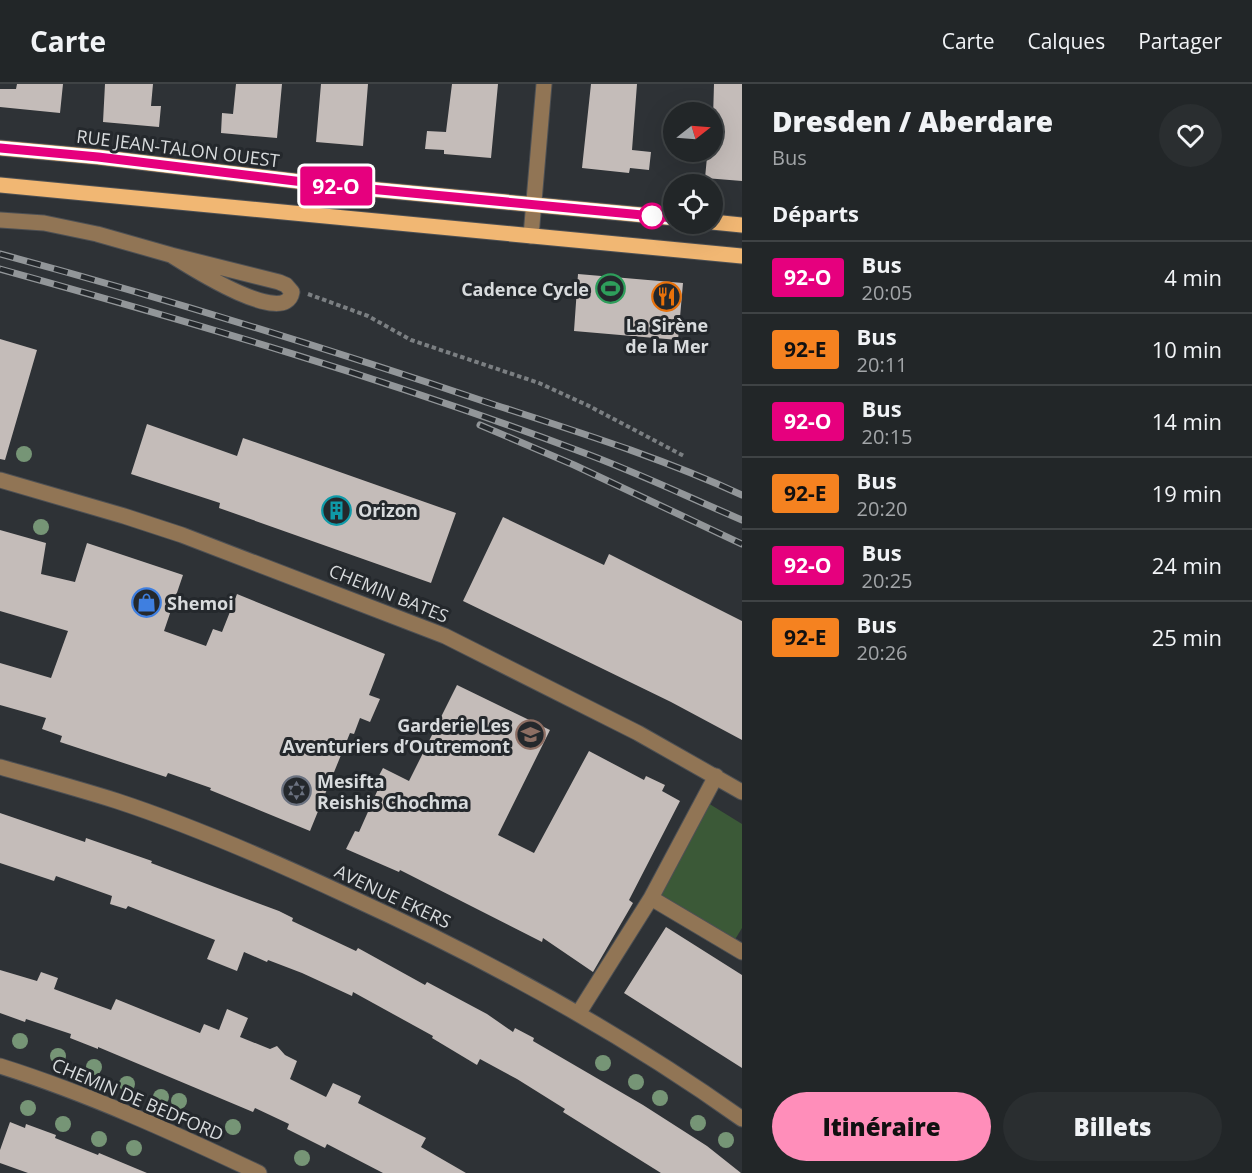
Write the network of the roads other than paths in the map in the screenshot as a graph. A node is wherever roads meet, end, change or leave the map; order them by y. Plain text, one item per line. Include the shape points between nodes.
1 (544, 84) edge
2 (0, 148) edge
3 (0, 185) edge
4 (533, 204) junction
5 (663, 217) edge
6 (0, 220) edge
7 (723, 223) edge
8 (742, 225) edge
9 (531, 236) junction
10 (171, 255) junction
11 (742, 256) edge
12 (0, 480) edge
13 (0, 767) edge
14 (716, 776) junction
15 (742, 792) edge
16 (651, 898) junction
17 (742, 952) edge
18 (578, 1014) junction
19 (0, 1066) edge
20 (742, 1119) edge
21 (259, 1173) edge

1 - 4 street
2 - 4 main road, RUE JEAN-TALON OUEST
3 - 9 main road
4 - 5 main road, RUE JEAN-TALON OUEST
4 - 9 street
6 - 10 street via 44,223
7 - 8 main road
9 - 11 main road
10 - 10 street via 264,302 280,304 291,298 290,289 279,282
12 - 14 street, CHEMIN BATES via 182,535 445,636
13 - 18 street, AVENUE EKERS via 118,802 281,865 435,937
14 - 15 street, CHEMIN BATES
14 - 16 street
16 - 17 street
16 - 18 street
18 - 20 street, AVENUE EKERS via 636,1047
19 - 21 street, CHEMIN DE BEDFORD via 90,1098

